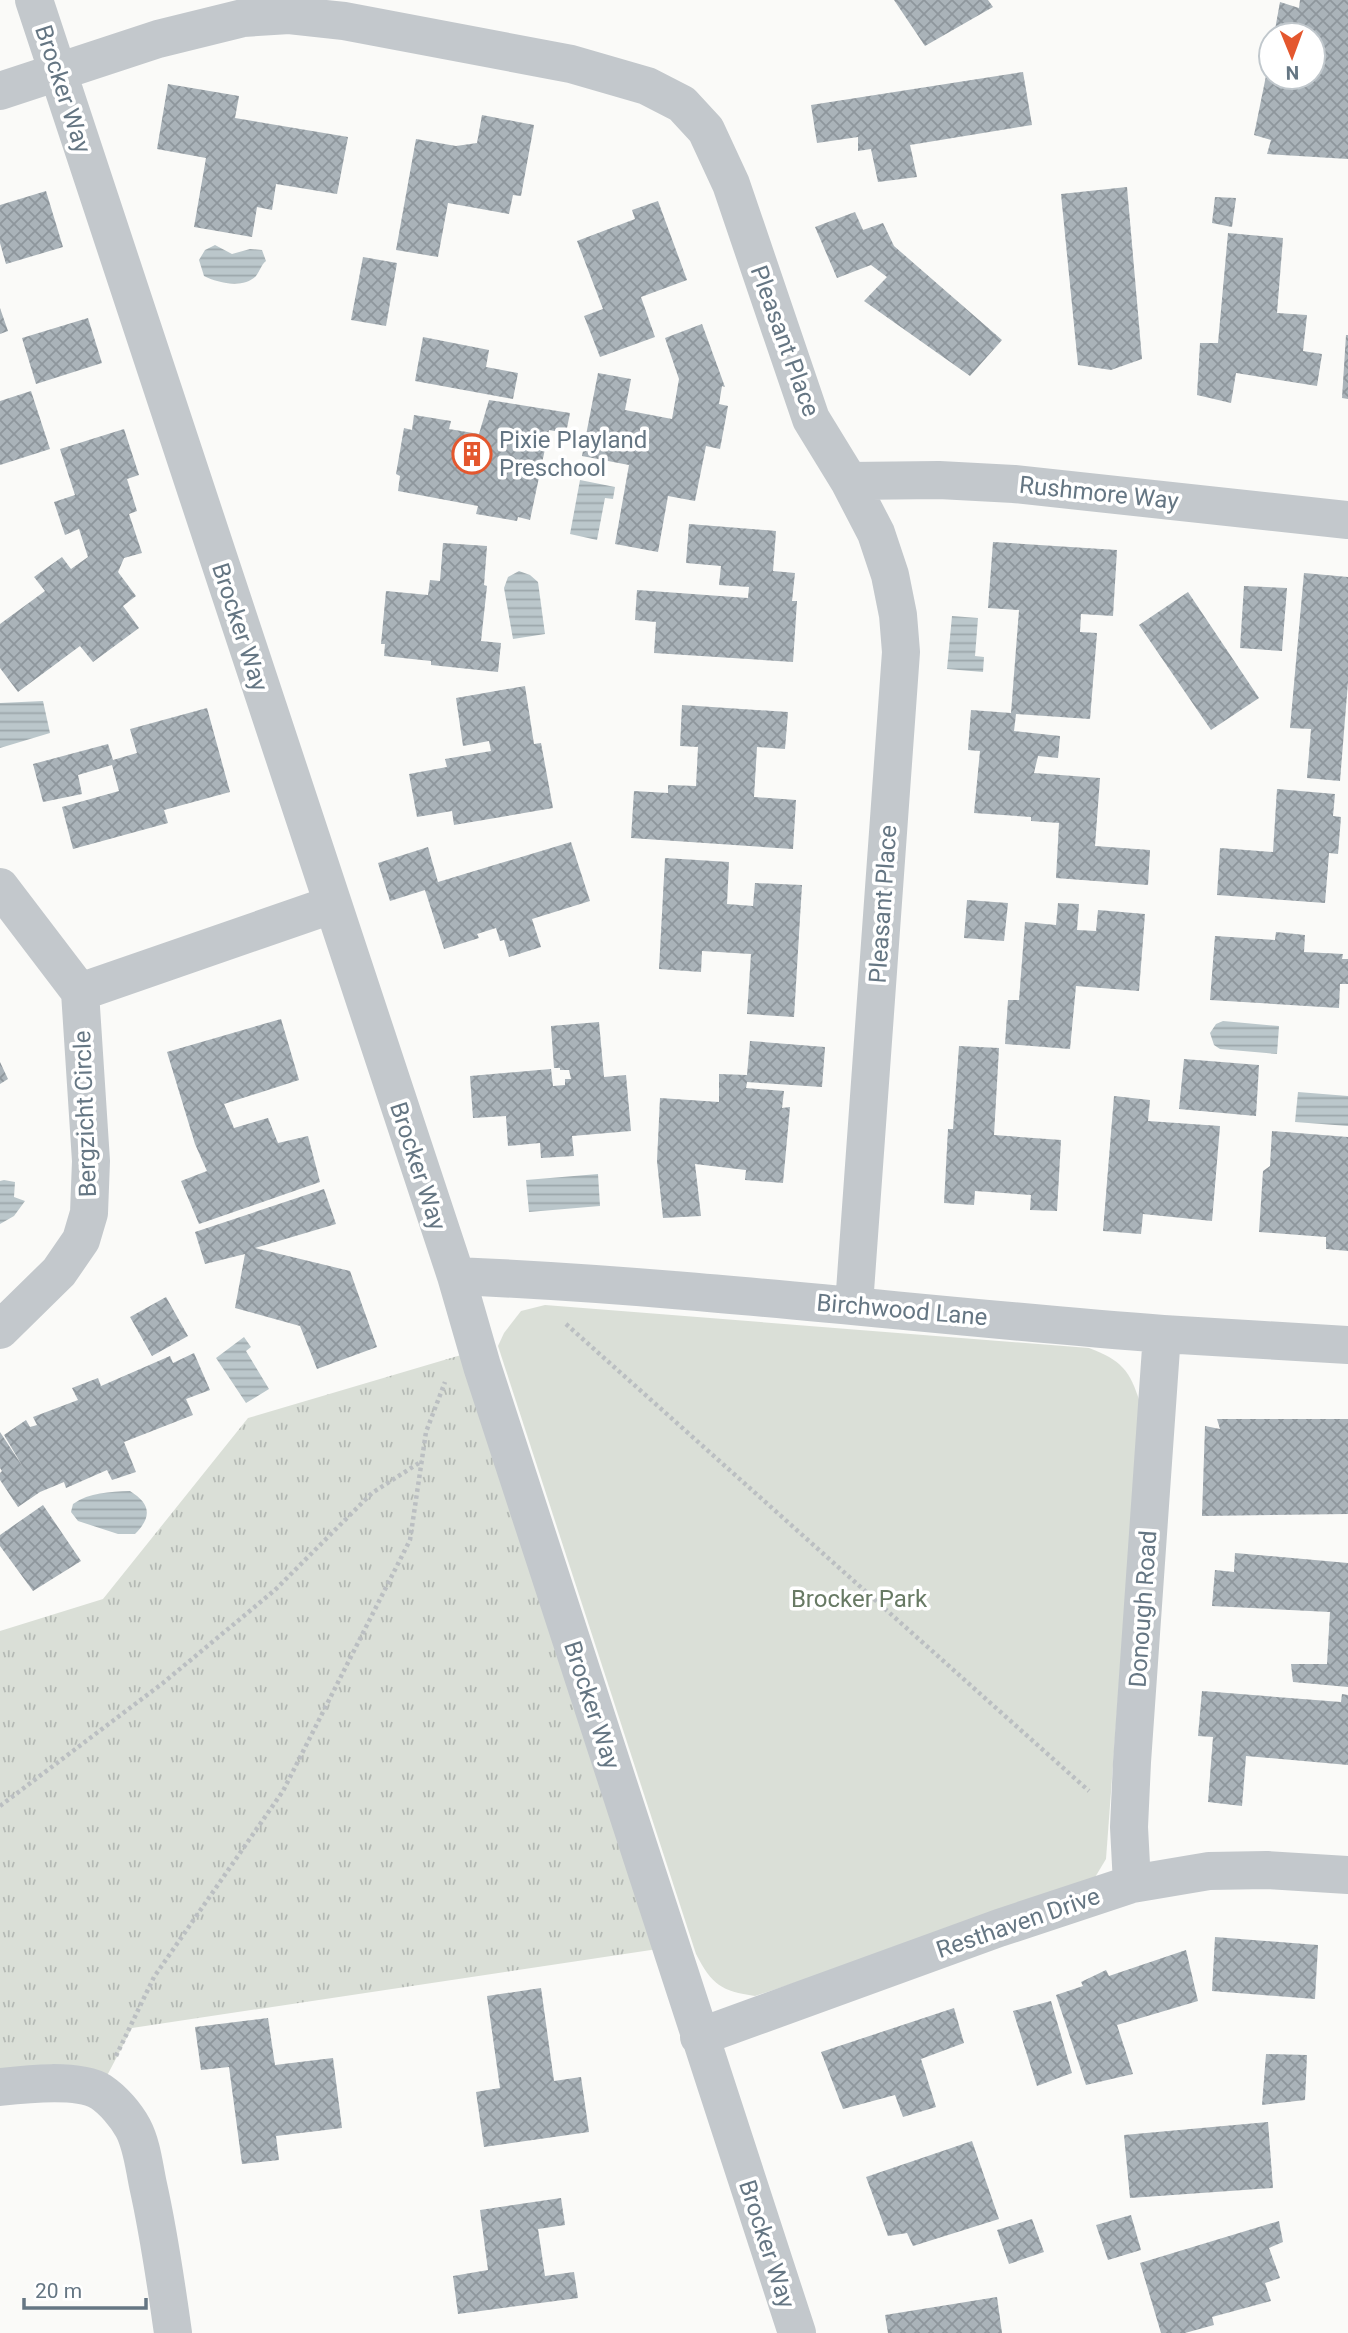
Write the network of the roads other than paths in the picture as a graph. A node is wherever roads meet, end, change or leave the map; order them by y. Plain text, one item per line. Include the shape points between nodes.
1 (34, 0) edge
2 (57, 73) junction
3 (0, 91) edge
4 (849, 481) junction
5 (1348, 520) edge
6 (0, 887) edge
7 (331, 905) junction
8 (80, 992) junction
9 (456, 1276) junction
10 (854, 1305) junction
11 (0, 1330) edge
12 (1162, 1334) junction
13 (1348, 1345) edge
14 (1348, 1875) edge
15 (1132, 1884) junction
16 (699, 2037) junction
17 (0, 2087) edge
18 (173, 2333) edge
19 (797, 2333) edge

1 - 2 street, Brocker Way
2 - 3 street, Pleasant Place
2 - 4 street, Pleasant Place via 182,33 243,18 289,15 344,21 571,64 647,86 681,104 706,130 731,184 811,419
2 - 7 street, Brocker Way
4 - 5 street, Rushmore Way via 1014,484
4 - 10 street, Pleasant Place via 876,533 890,575 901,652
6 - 8 street
7 - 8 street
7 - 9 street, Brocker Way
8 - 11 street, Bergzicht Circle via 91,1161 89,1213 81,1240 59,1272
9 - 10 street, Birchwood Lane
9 - 16 street, Brocker Way
10 - 12 street, Birchwood Lane
12 - 13 street, Birchwood Lane
12 - 15 street, Donough Road via 1129,1827
14 - 15 street, Resthaven Drive via 1209,1871
15 - 16 street, Resthaven Drive
16 - 19 street, Brocker Way
17 - 18 street via 66,2083 99,2091 119,2108 140,2144

